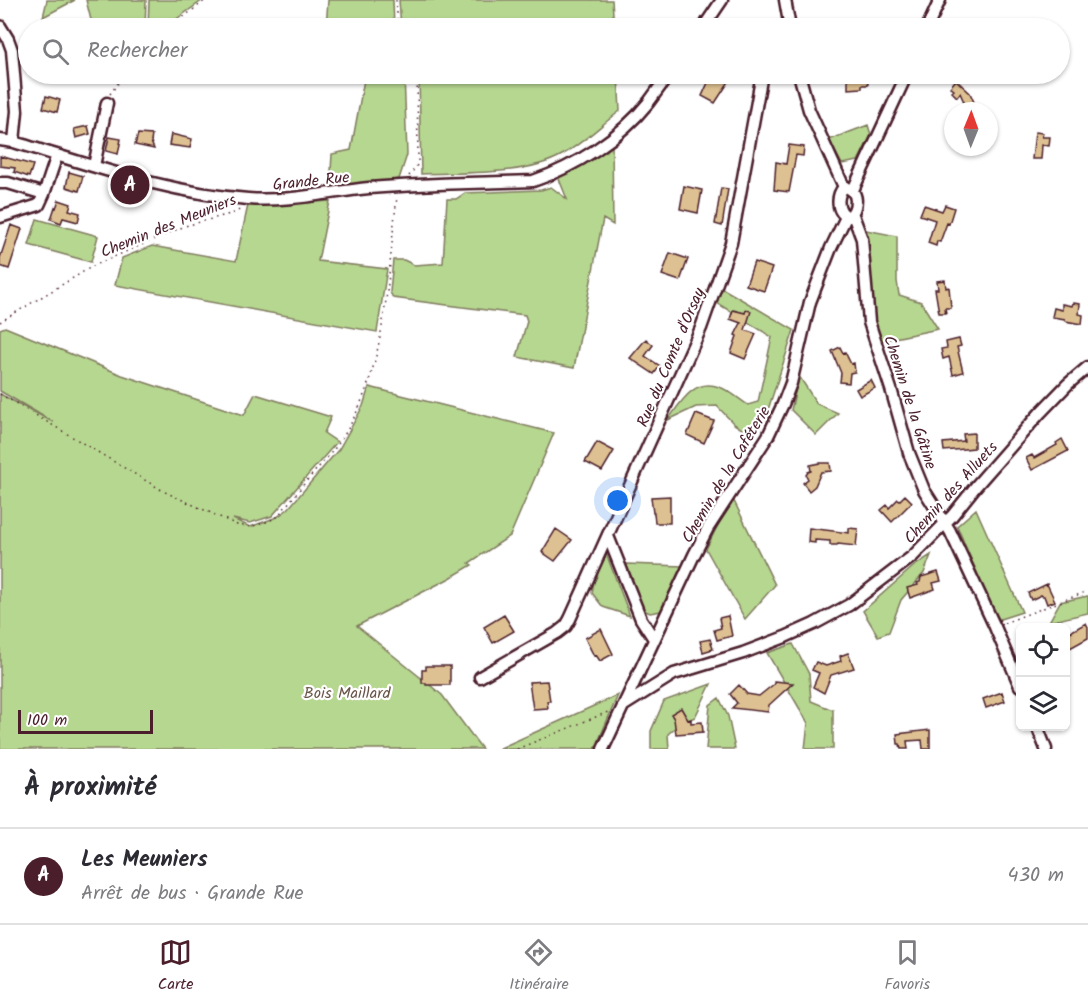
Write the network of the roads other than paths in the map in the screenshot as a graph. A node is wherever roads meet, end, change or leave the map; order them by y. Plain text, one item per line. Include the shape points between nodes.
1 (722, 0) edge
2 (785, 0) edge
3 (940, 0) edge
4 (710, 18) edge
5 (788, 18) edge
6 (932, 18) edge
7 (0, 26) edge
8 (662, 84) edge
9 (760, 84) edge
10 (802, 84) edge
11 (902, 84) edge
12 (107, 103) road end
13 (0, 140) edge
14 (14, 142) junction
15 (57, 154) junction
16 (94, 166) junction
17 (0, 183) edge
18 (849, 188) junction
19 (44, 194) junction
20 (849, 216) junction
21 (0, 217) edge
22 (1088, 368) edge
23 (945, 523) junction
24 (608, 536) junction
25 (654, 639) junction
26 (480, 677) dead end
27 (1016, 677) edge
28 (622, 706) junction
29 (1038, 731) edge
30 (603, 749) edge
31 (1046, 749) edge

1 - 4 street
2 - 5 street
3 - 6 street
7 - 14 street via 12,50 17,111
8 - 16 street, Grande Rue via 619,132 579,160 533,181 398,186 294,199 248,199 163,186
9 - 24 street, Rue du Comte d'Orsay via 728,253 701,328
10 - 18 street via 809,110
11 - 18 street
12 - 16 street
13 - 14 street, Grande Rue
14 - 15 street, Grande Rue
15 - 16 street, Grande Rue
15 - 19 street
17 - 19 street
18 - 20 street via 855,199
18 - 20 street via 842,189 839,209
19 - 21 street via 39,205
20 - 23 street, Chemin de la Gâtine via 862,239 869,322 909,453 924,490
20 - 25 street, Chemin de la Caféterie via 810,302 783,404 768,435 708,528
22 - 23 street, Chemin des Alluets via 1040,413
23 - 27 street, Chemin de la Gâtine
23 - 28 street, Chemin des Alluets via 913,556 849,605 785,637 674,674
24 - 25 street via 641,619
24 - 26 street, Rue du Comte d'Orsay via 566,626
25 - 28 street, Chemin de la Caféterie
28 - 30 street, Chemin de la Caféterie
29 - 31 street

